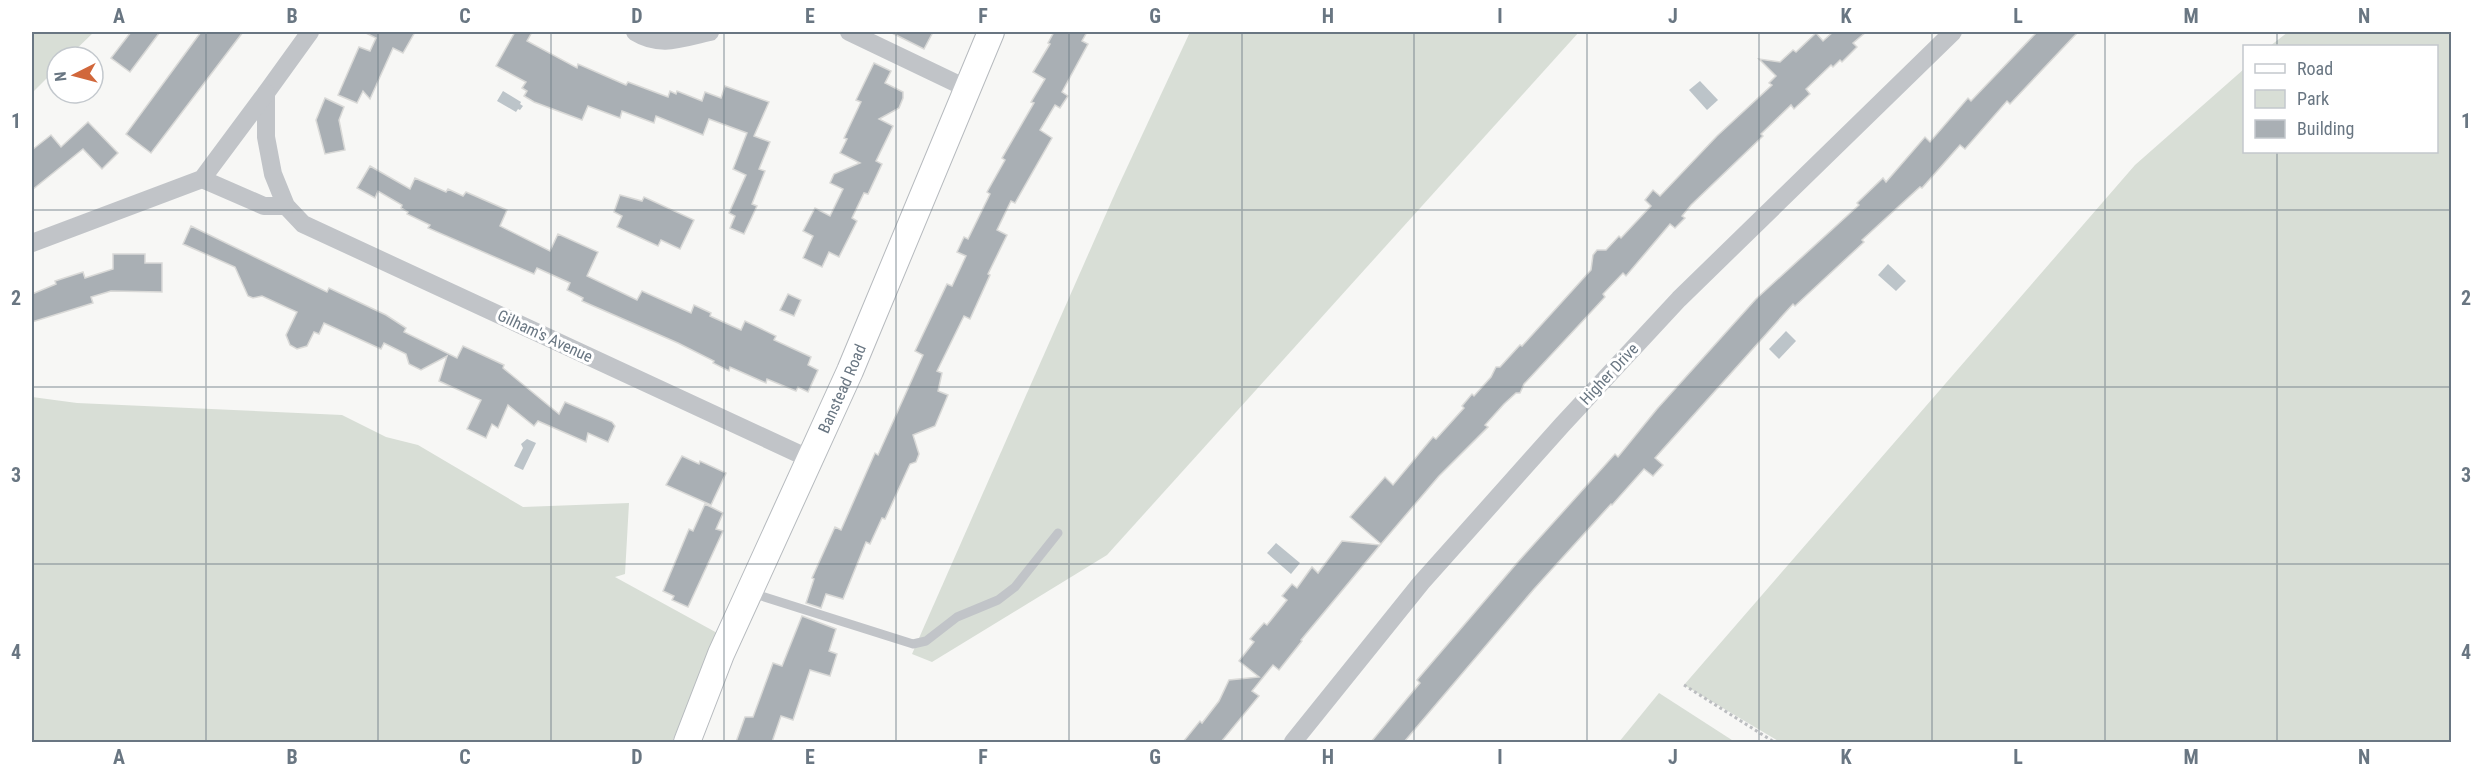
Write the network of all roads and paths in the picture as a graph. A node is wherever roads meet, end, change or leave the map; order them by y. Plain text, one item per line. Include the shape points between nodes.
1 (310, 32) edge
2 (635, 32) edge
3 (710, 32) edge
4 (849, 32) edge
5 (991, 32) edge
6 (1953, 32) edge
7 (966, 88) junction
8 (266, 93) junction
9 (202, 179) junction
10 (286, 206) junction
11 (32, 243) edge
12 (810, 459) junction
13 (1058, 533) dead end
14 (750, 592) junction
15 (1684, 685) dead end
16 (687, 742) edge
17 (1293, 742) edge
18 (1774, 742) edge

1 - 8 street
2 - 3 street via 646,39 666,42
4 - 7 street
5 - 7 street, Banstead Road
6 - 17 street, Higher Drive via 1679,299 1421,583
7 - 12 street, Banstead Road
8 - 9 street
8 - 10 street, Gilham's Avenue via 266,137 273,174
9 - 10 street via 264,206
9 - 11 street
10 - 12 street, Gilham's Avenue via 303,224
12 - 14 street, Banstead Road
13 - 14 lane via 1015,587 998,600 957,617 926,641 913,644
14 - 16 street, Banstead Road
15 - 18 path

